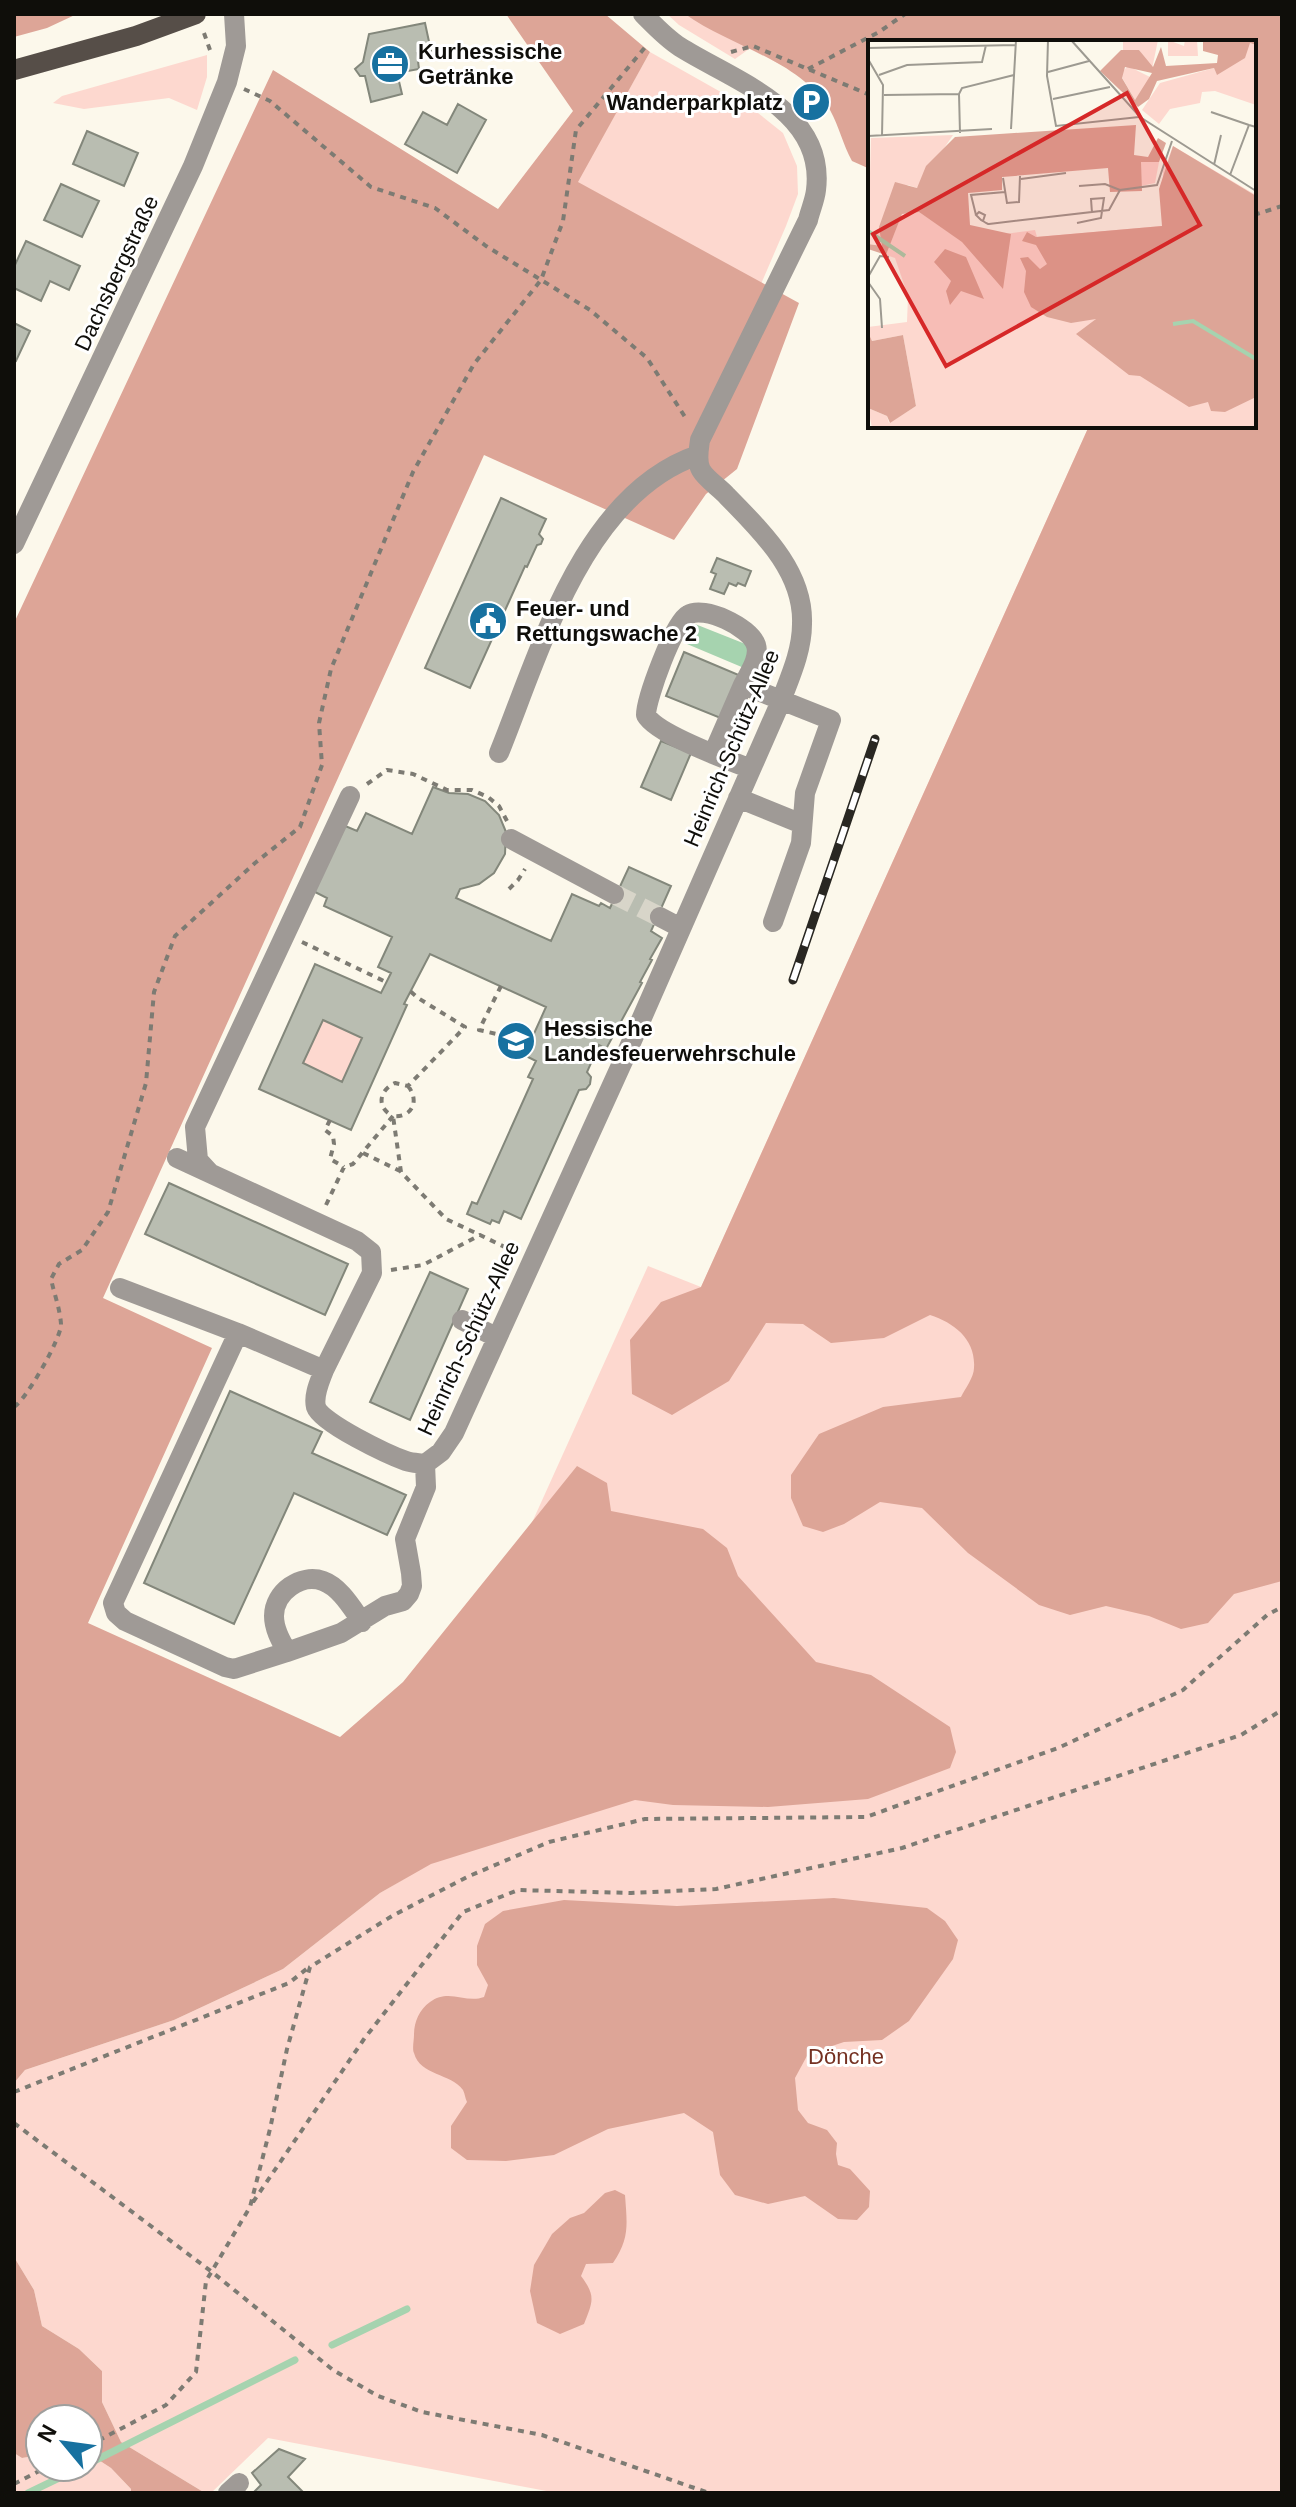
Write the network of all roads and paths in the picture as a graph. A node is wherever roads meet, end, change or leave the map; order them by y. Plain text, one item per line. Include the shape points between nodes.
1 (196, 14) edge
2 (234, 14) edge
3 (643, 14) edge
4 (905, 14) edge
5 (678, 46) junction
6 (719, 51) dead end
7 (808, 69) junction
8 (14, 70) edge
9 (227, 82) junction
10 (868, 94) edge
11 (1282, 206) edge
12 (1256, 214) edge
13 (541, 280) junction
14 (699, 448) junction
15 (14, 544) edge
16 (743, 685) junction
17 (781, 701) junction
18 (499, 753) dead end
19 (713, 754) junction
20 (751, 769) junction
21 (350, 796) joint
22 (738, 798) junction
23 (802, 824) junction
24 (511, 839) junction
25 (509, 889) dead end
26 (614, 894) tunnel mouth
27 (660, 917) tunnel mouth
28 (773, 922) dead end
29 (681, 928) junction
30 (285, 934) junction
31 (386, 982) dead end
32 (501, 986) dead end
33 (410, 991) dead end
34 (465, 1027) junction
35 (479, 1030) junction
36 (527, 1041) dead end
37 (408, 1086) junction
38 (393, 1116) junction
39 (330, 1120) dead end
40 (363, 1153) junction
41 (177, 1158) dead end
42 (344, 1167) junction
43 (209, 1172) junction
44 (401, 1172) junction
45 (336, 1184) dead end
46 (480, 1235) junction
47 (532, 1259) junction
48 (372, 1273) junction
49 (120, 1288) dead end
50 (462, 1320) dead end
51 (238, 1333) junction
52 (496, 1337) junction
53 (324, 1370) junction
54 (14, 1407) edge
55 (425, 1464) junction
56 (1282, 1607) edge
57 (362, 1622) junction
58 (287, 1652) junction
59 (1282, 1710) edge
60 (310, 1967) junction
61 (14, 2092) edge
62 (14, 2123) edge
63 (250, 2207) junction
64 (212, 2272) junction
65 (104, 2438) edge
66 (709, 2493) edge

1 - 8 main road
2 - 9 street, Dachsbergstraße via 236,46
3 - 5 street
4 - 7 path
5 - 13 path via 646,45 576,130 563,221
5 - 14 street via 786,111 814,156 816,190 808,220
6 - 7 path via 753,46
7 - 10 path
9 - 13 path via 270,101 371,187 435,208
9 - 15 street, Dachsbergstraße via 193,166
11 - 12 path
13 - 14 path via 590,310 647,358
13 - 54 path via 474,364 413,472 331,669 319,723 322,765 300,827 175,936 154,992 146,1083 108,1212 82,1250 59,1264 51,1279 62,1327 32,1386
14 - 17 street, Heinrich-Schütz-Allee via 701,470 780,554 797,590 802,624
14 - 18 street via 647,482 615,513 591,548 562,597
16 - 17 street
16 - 19 street
16 - 19 street via 756,658 751,635 710,614 685,616 647,701 646,715 655,726
17 - 20 street, Heinrich-Schütz-Allee
17 - 23 street via 831,720 805,793
19 - 20 street
20 - 22 street, Heinrich-Schütz-Allee
21 - 24 path via 387,770 413,774 447,790 472,790 488,797 507,819
21 - 30 street
22 - 23 street
22 - 29 street, Heinrich-Schütz-Allee
23 - 28 street via 801,843
24 - 25 path via 526,866
24 - 26 street
27 - 29 street
29 - 47 street, Heinrich-Schütz-Allee
30 - 31 path
30 - 43 street via 195,1127 198,1160
32 - 35 path
33 - 34 path
34 - 35 path
34 - 37 path
35 - 36 path
37 - 38 path via 415,1100 411,1110
37 - 38 path via 395,1083 385,1090 382,1106
38 - 40 path
38 - 44 path
39 - 42 path via 325,1130 333,1136 330,1159
40 - 42 path
40 - 44 path
41 - 43 street
42 - 45 path
43 - 48 street via 357,1241 371,1252
44 - 46 path via 446,1219
46 - 47 path
46 - 48 path via 423,1265
47 - 52 street, Heinrich-Schütz-Allee
48 - 53 street
49 - 51 street
50 - 52 street
51 - 53 street
51 - 58 street via 113,1603 125,1621 225,1667 234,1669
52 - 55 street, Heinrich-Schütz-Allee via 454,1433
53 - 55 street via 316,1407 325,1419 407,1461
55 - 57 street, Heinrich-Schütz-Allee via 426,1487 408,1529 409,1594
56 - 60 path via 1183,1690 1058,1748 866,1817 645,1819 549,1842 392,1916
57 - 58 street
57 - 58 street via 331,1585 301,1579 277,1600 274,1615
59 - 63 path via 1241,1735 902,1848 716,1889 518,1890 463,1912 364,2039
60 - 61 path via 289,1983
60 - 63 path
62 - 64 path
63 - 64 path
64 - 65 path via 206,2281 196,2372 166,2405
64 - 66 path via 333,2370 378,2396 422,2412 542,2435

